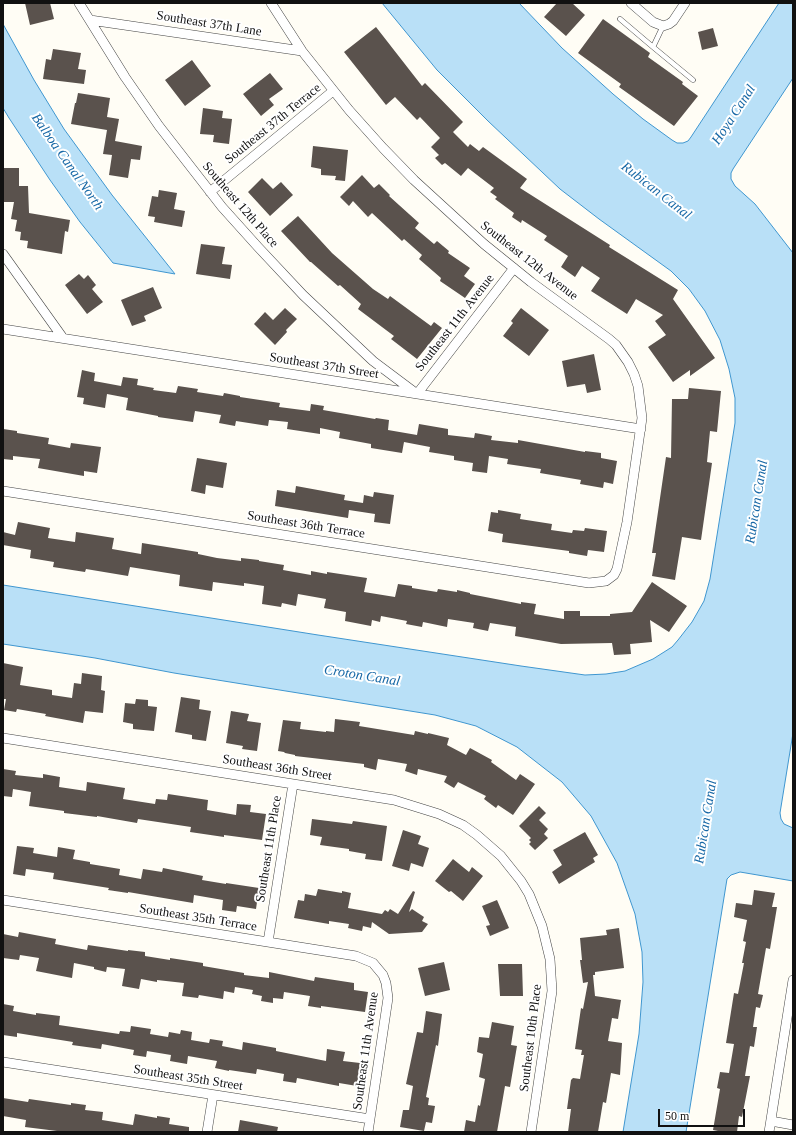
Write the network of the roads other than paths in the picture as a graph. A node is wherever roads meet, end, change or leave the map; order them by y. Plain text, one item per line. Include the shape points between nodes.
1 (79, 3) edge
2 (271, 3) edge
3 (631, 3) edge
4 (685, 3) edge
5 (620, 19) dead end
6 (90, 20) junction
7 (664, 26) junction
8 (653, 47) junction
9 (302, 52) junction
10 (693, 80) dead end
11 (333, 91) junction
12 (210, 192) junction
13 (3, 254) edge
14 (514, 268) junction
15 (3, 329) edge
16 (62, 338) junction
17 (416, 394) junction
18 (641, 429) junction
19 (3, 491) edge
20 (606, 581) joint
21 (3, 738) edge
22 (293, 784) junction
23 (521, 881) joint
24 (3, 900) edge
25 (268, 942) junction
26 (383, 975) joint
27 (793, 980) edge
28 (3, 1062) edge
29 (213, 1095) junction
30 (370, 1119) junction
31 (770, 1121) junction
32 (793, 1125) edge
33 (207, 1132) edge
34 (368, 1132) edge
35 (531, 1132) edge
36 (769, 1132) edge

1 - 6 street, Southeast 12th Place
2 - 9 street, Southeast 12th Avenue
3 - 7 street via 653,22
4 - 7 street via 673,20
5 - 8 lane
6 - 9 street, Southeast 37th Lane
6 - 12 street, Southeast 12th Place via 159,126
7 - 8 lane
8 - 10 lane
9 - 11 street, Southeast 12th Avenue
11 - 12 street, Southeast 37th Terrace
11 - 14 street, Southeast 12th Avenue via 382,148 414,180
12 - 17 street, Southeast 12th Place via 303,295 373,361
13 - 16 street
14 - 17 street, Southeast 11th Avenue
14 - 18 street, Southeast 12th Avenue via 609,339 622,353 632,368 638,386
15 - 16 street, Southeast 37th Street
16 - 17 street, Southeast 37th Street
17 - 18 street, Southeast 37th Street
18 - 20 street, Southeast 12th Avenue via 620,563 614,575
19 - 20 street, Southeast 36th Terrace via 581,582
21 - 22 street, Southeast 36th Street
22 - 23 street, Southeast 36th Street via 394,800 451,819 489,845
22 - 25 street, Southeast 11th Place
23 - 35 street, Southeast 10th Place via 542,926 552,976 550,1006
24 - 25 street, Southeast 35th Terrace
25 - 26 street, Southeast 35th Terrace via 356,956 373,963
26 - 30 street, Southeast 11th Avenue via 388,998
27 - 31 street
28 - 29 street, Southeast 35th Street
29 - 30 street, Southeast 35th Street
29 - 33 street
30 - 34 street, Southeast 11th Avenue
31 - 32 street
31 - 36 street

